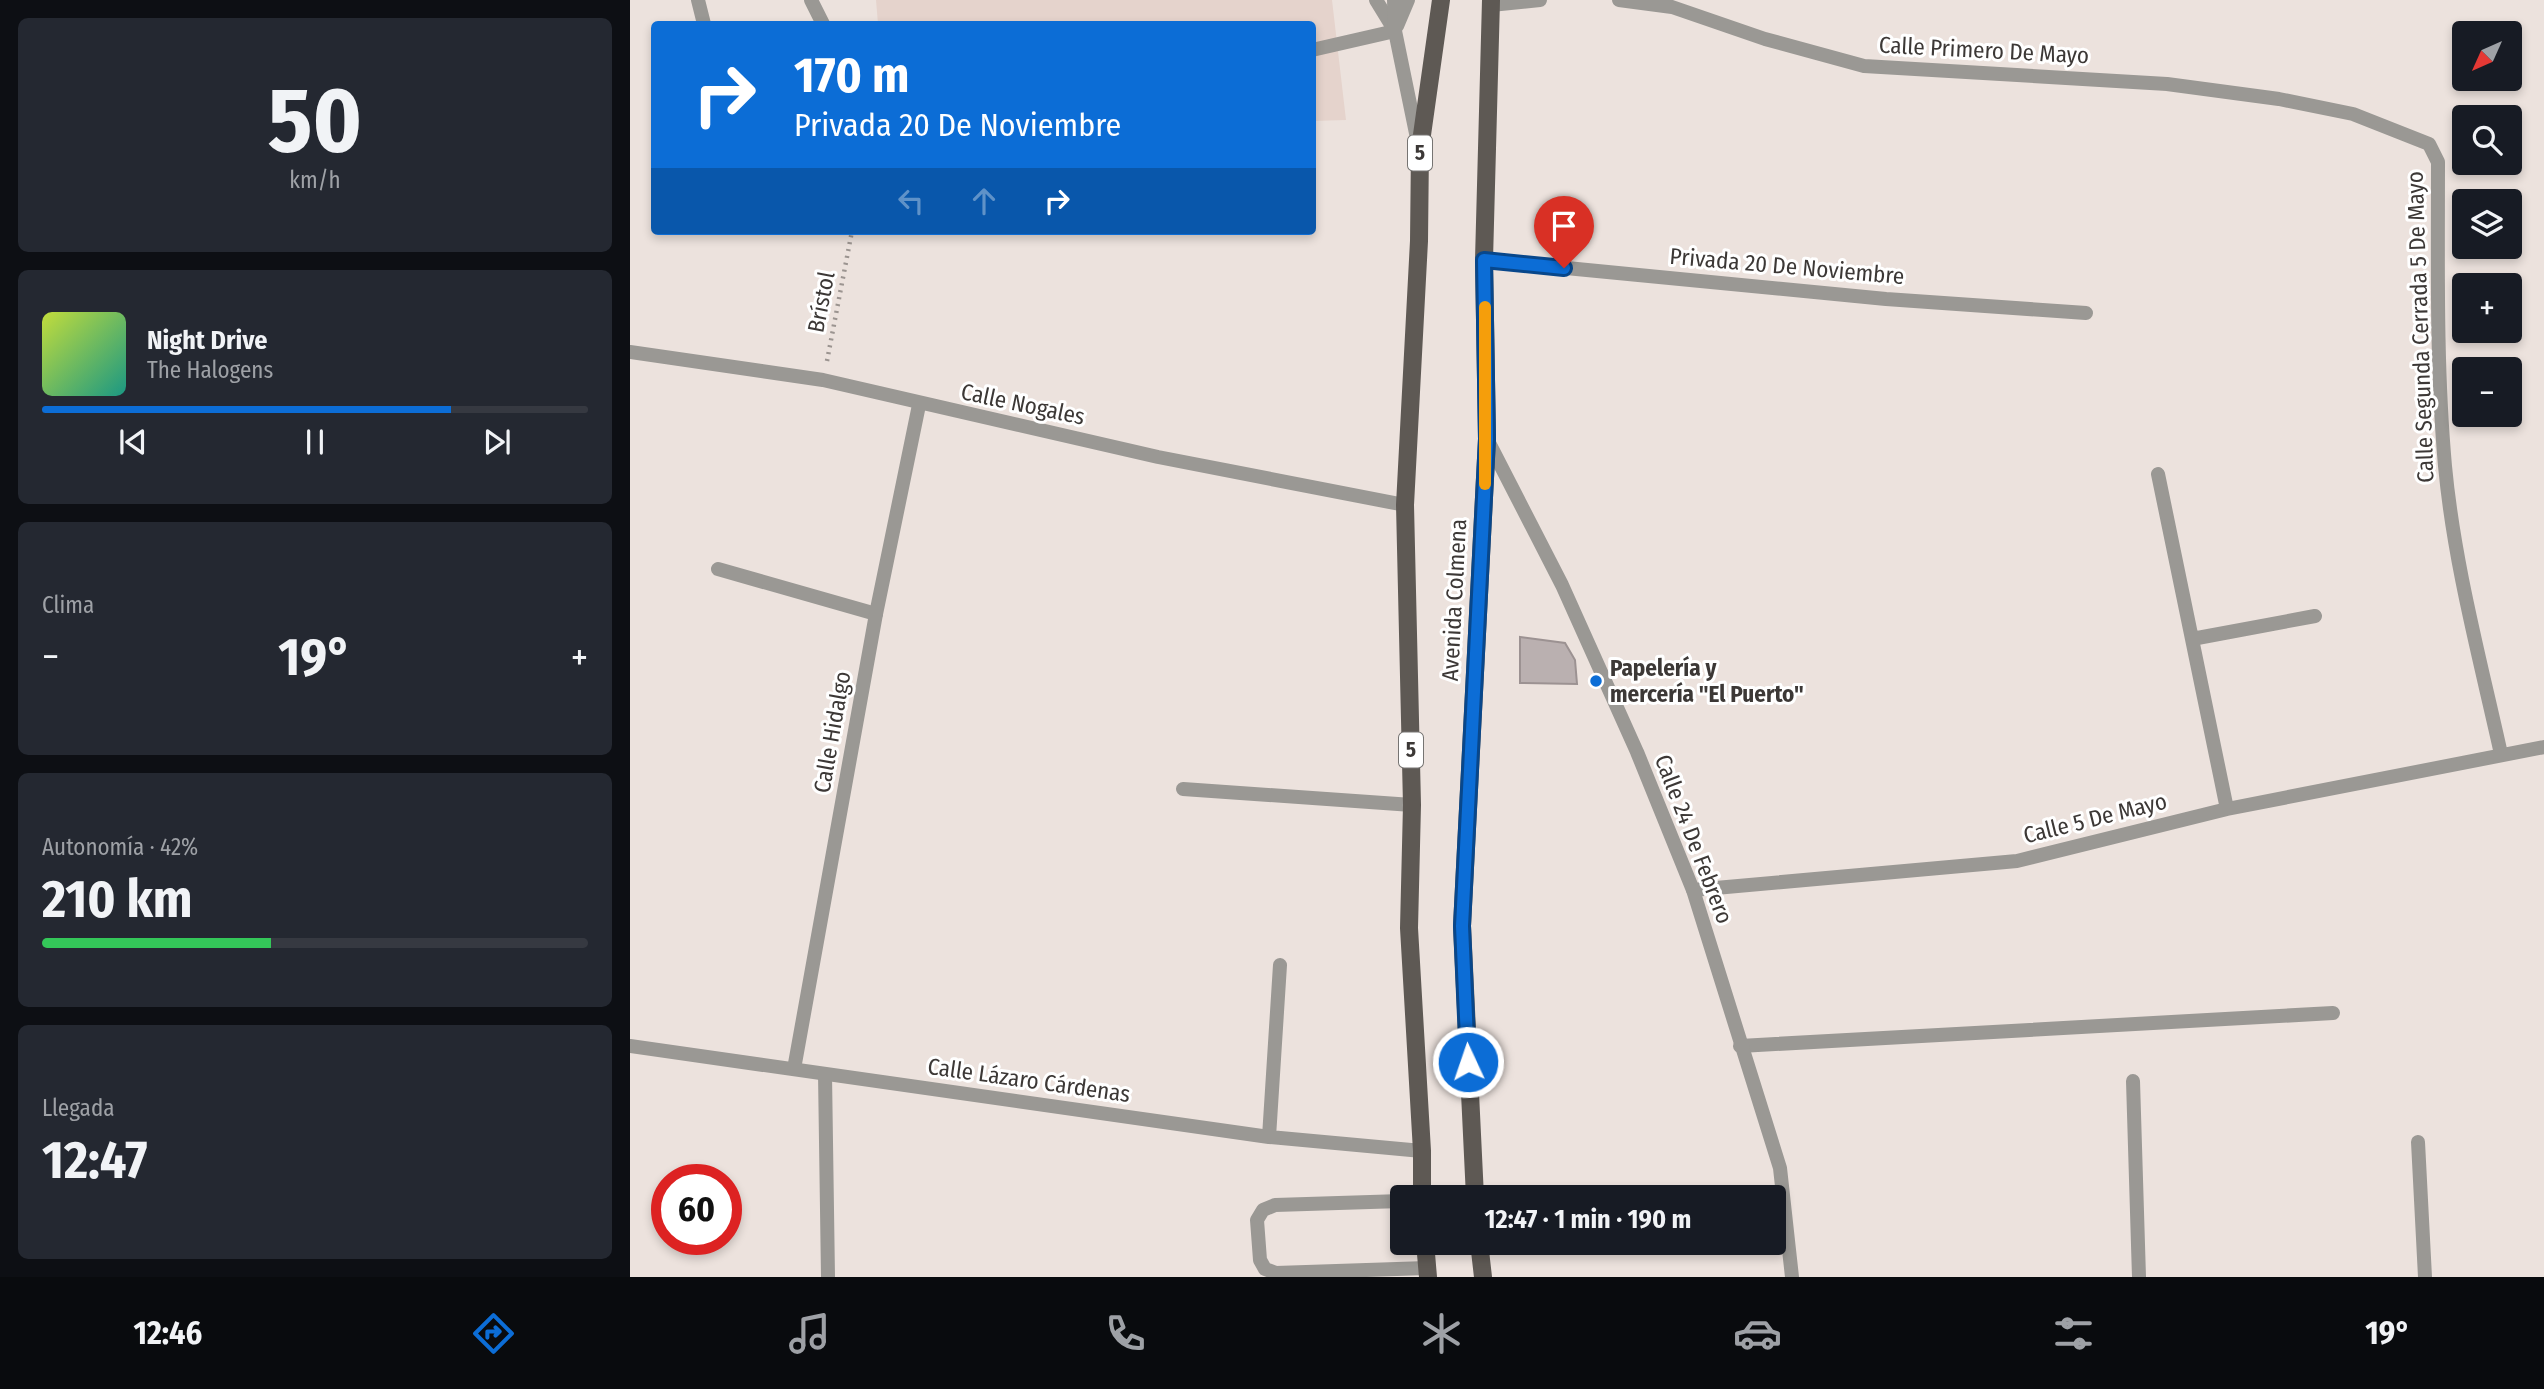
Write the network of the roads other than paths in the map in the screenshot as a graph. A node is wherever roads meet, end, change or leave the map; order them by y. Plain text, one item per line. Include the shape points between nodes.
1 (698, 0) edge
2 (811, 0) edge
3 (1376, 0) edge
4 (1394, 0) edge
5 (1408, 0) edge
6 (1539, 0) edge
7 (1619, 0) edge
8 (1441, 2) edge
9 (1491, 2) edge
10 (703, 21) edge
11 (822, 21) edge
12 (1395, 31) junction
13 (1316, 49) edge
14 (2353, 114) joint
15 (1420, 149) junction
16 (1484, 260) junction
17 (2086, 313) dead end
18 (630, 352) edge
19 (919, 405) junction
20 (1487, 439) junction
21 (2158, 474) dead end
22 (1405, 505) junction
23 (718, 569) dead end
24 (876, 614) junction
25 (2315, 617) dead end
26 (2192, 639) junction
27 (2544, 747) edge
28 (2501, 754) junction
29 (1183, 789) dead end
30 (1412, 805) junction
31 (2227, 809) junction
32 (1693, 890) junction
33 (1280, 965) dead end
34 (2333, 1013) dead end
35 (630, 1045) edge
36 (1740, 1046) junction
37 (794, 1069) junction
38 (825, 1074) junction
39 (2133, 1081) dead end
40 (1269, 1137) junction
41 (2418, 1142) dead end
42 (1422, 1150) junction
43 (1422, 1185) edge
44 (1474, 1185) edge
45 (1390, 1201) edge
46 (1480, 1255) edge
47 (1427, 1272) edge
48 (828, 1277) edge
49 (1483, 1277) edge
50 (1792, 1277) edge
51 (2139, 1277) edge
52 (2425, 1277) edge

1 - 10 street
2 - 11 street
3 - 12 street
4 - 12 street
5 - 12 street
6 - 9 street
7 - 14 street, Calle Primero De Mayo via 1672,7 1864,66 2167,83
8 - 15 main road, 5
9 - 16 main road, Avenida Colmena
12 - 13 street
12 - 15 street
14 - 28 street, Calle Segunda Cerrada 5 De Mayo via 2429,144 2438,162 2438,320 2445,467 2464,590
15 - 22 main road, 5
16 - 17 street, Privada 20 De Noviembre via 1886,299
16 - 20 main road, Avenida Colmena
18 - 19 street, Calle Nogales via 824,380
19 - 22 street, Calle Nogales
19 - 24 street, Calle Hidalgo
20 - 32 street, Calle 24 De Febrero via 1562,585
20 - 44 main road, Avenida Colmena via 1462,926
21 - 26 street
22 - 30 main road, 5
23 - 24 street
24 - 37 street, Calle Hidalgo
25 - 26 street
26 - 31 street
27 - 28 street, Calle 5 De Mayo
28 - 31 street, Calle 5 De Mayo
29 - 30 street
30 - 42 main road, 5 via 1409,928
31 - 32 street, Calle 5 De Mayo via 2017,861
32 - 36 street, Calle 24 De Febrero
33 - 40 street
34 - 36 street
35 - 37 street, Calle Lázaro Cárdenas
36 - 50 street, Calle 24 De Febrero via 1780,1168
37 - 38 street, Calle Lázaro Cárdenas
38 - 40 street, Calle Lázaro Cárdenas
38 - 48 street
39 - 51 street
40 - 42 street, Calle Lázaro Cárdenas
41 - 52 street
42 - 43 main road, 5
45 - 47 street via 1275,1205 1263,1210 1257,1220 1260,1260 1265,1269 1276,1273
46 - 49 main road

